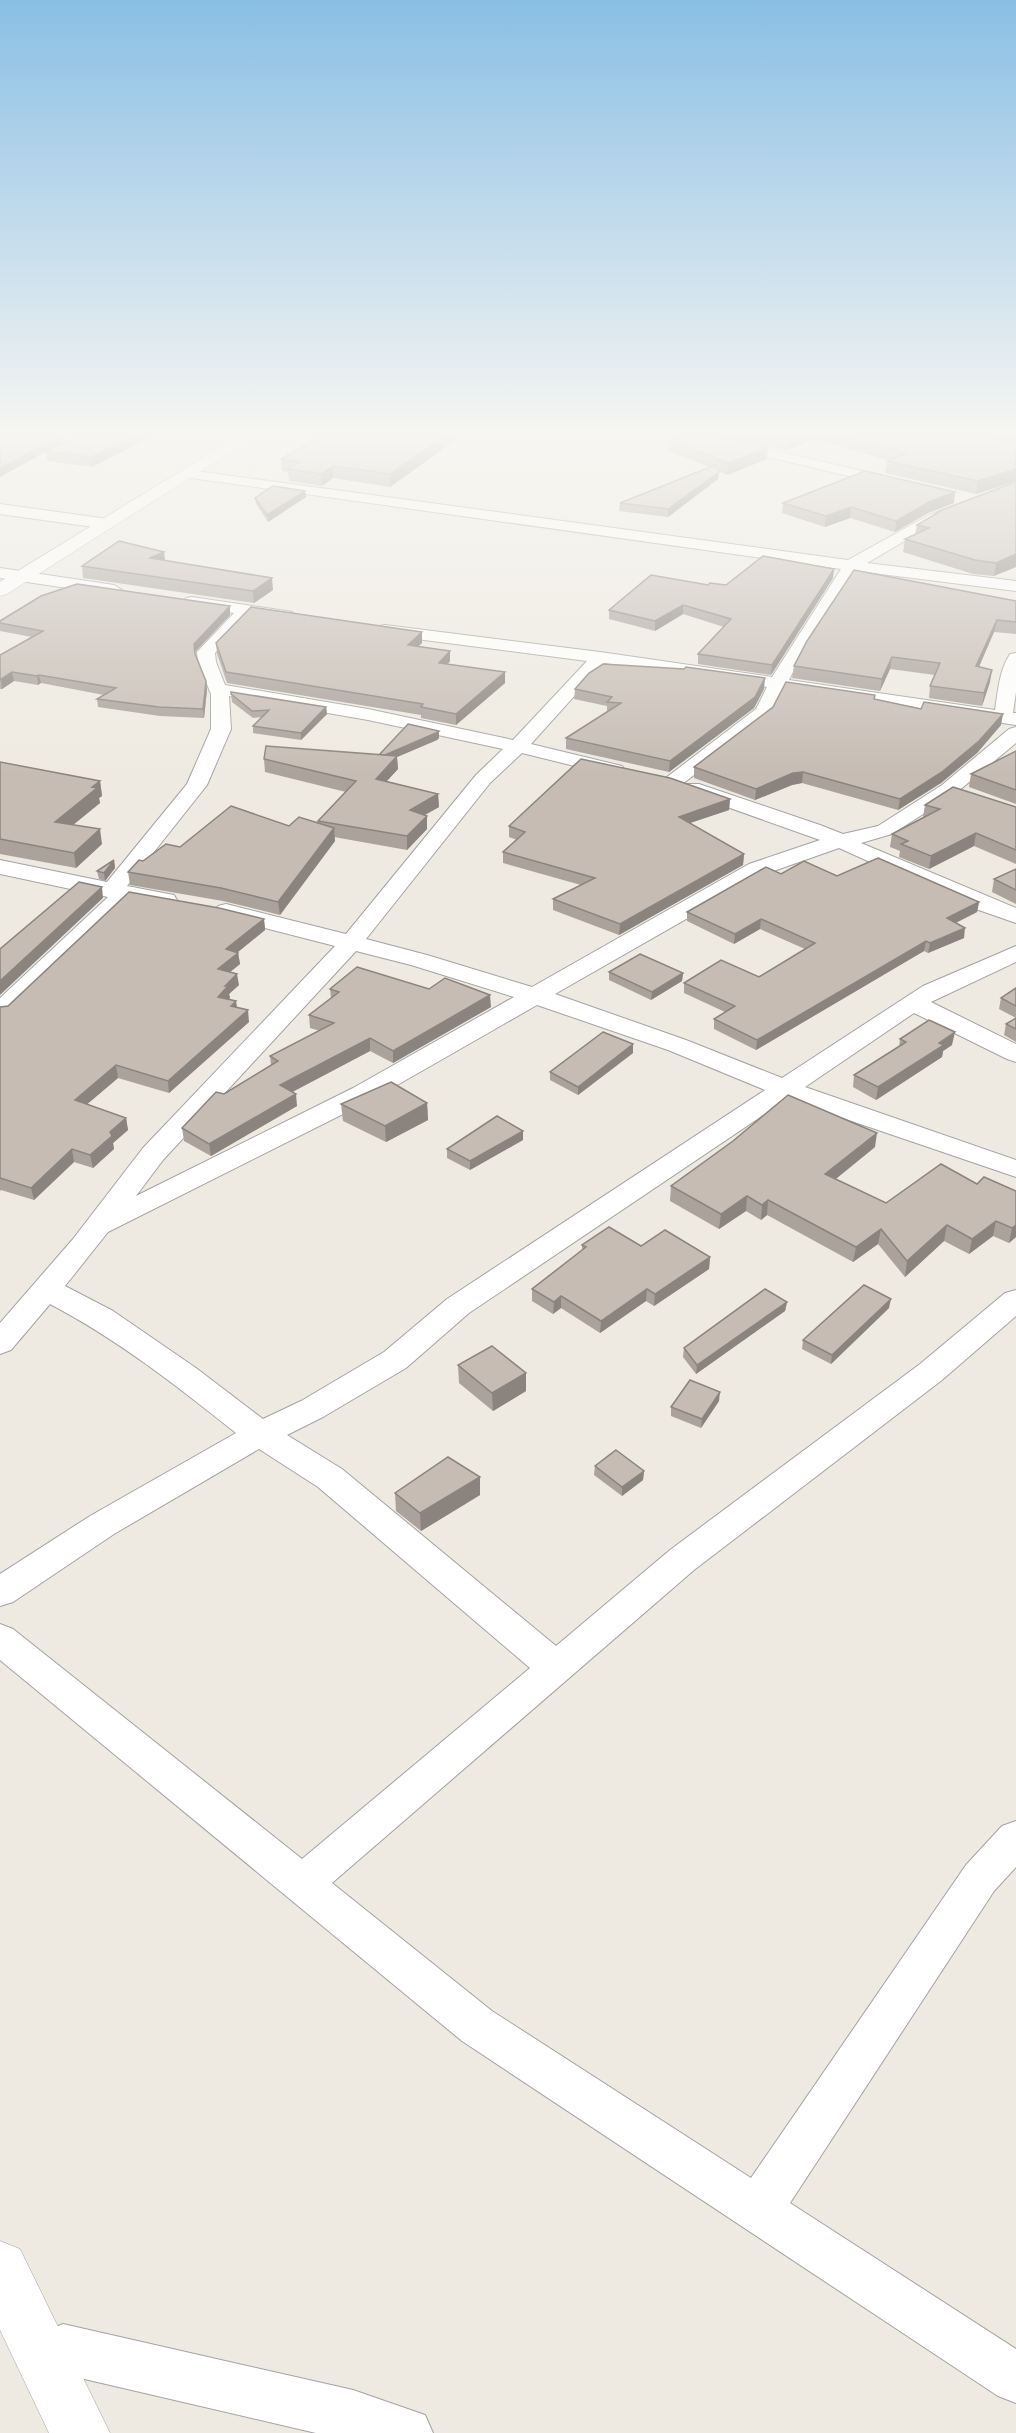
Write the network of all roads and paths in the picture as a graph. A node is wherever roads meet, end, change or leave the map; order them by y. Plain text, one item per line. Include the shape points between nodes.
1 (67, 550) edge
2 (725, 550) edge
3 (876, 550) edge
4 (852, 565) junction
5 (0, 573) edge
6 (22, 577) junction
7 (1012, 583) edge
8 (0, 590) edge
9 (129, 593) edge
10 (176, 600) edge
11 (247, 610) junction
12 (304, 618) edge
13 (371, 628) edge
14 (600, 657) junction
15 (1016, 658) edge
16 (778, 683) junction
17 (218, 689) junction
18 (1012, 723) edge
19 (518, 746) junction
20 (654, 777) junction
21 (842, 841) junction
22 (0, 867) edge
23 (118, 892) junction
24 (1016, 916) edge
25 (351, 943) junction
26 (1016, 953) edge
27 (533, 995) junction
28 (913, 1003) junction
29 (0, 1011) edge
30 (1016, 1054) edge
31 (785, 1089) junction
32 (1016, 1169) edge
33 (98, 1226) junction
34 (46, 1289) junction
35 (1016, 1300) edge
36 (0, 1343) edge
37 (260, 1434) junction
38 (0, 1592) edge
39 (0, 1639) edge
40 (556, 1668) junction
41 (1016, 1839) edge
42 (302, 1884) junction
43 (758, 2210) junction
44 (0, 2269) edge
45 (44, 2357) junction
46 (1016, 2378) edge
47 (80, 2433) edge
48 (407, 2433) edge

1 - 6 street
2 - 4 street
3 - 4 street
4 - 7 street
4 - 16 street
5 - 6 street
6 - 8 street
6 - 9 street
10 - 11 street
11 - 12 street
11 - 17 street via 206,652
13 - 14 street
14 - 16 street
14 - 19 street
15 - 18 street via 1009,677
16 - 18 street
16 - 20 street via 765,712
17 - 19 street via 326,706
17 - 23 street via 221,729 197,785
18 - 21 street via 960,793 885,830
19 - 20 street
19 - 25 street via 483,779
20 - 21 street
21 - 24 street
21 - 27 street via 758,869
22 - 23 street
23 - 25 street via 195,905
23 - 29 street
25 - 27 street
25 - 33 street via 153,1154
26 - 28 street
27 - 31 street via 677,1045
27 - 33 street via 362,1094
28 - 30 street
28 - 31 street
31 - 32 street
31 - 37 street via 458,1306 395,1360 312,1409
33 - 34 street
34 - 36 street
34 - 37 street via 102,1318
35 - 40 street via 931,1372 682,1560
37 - 38 street via 102,1525
37 - 40 street via 330,1478
39 - 42 street
40 - 42 street
41 - 43 street via 980,1878
42 - 43 street via 477,2026
43 - 46 street
44 - 45 street
45 - 47 street
45 - 48 street via 63,2349 353,2416

